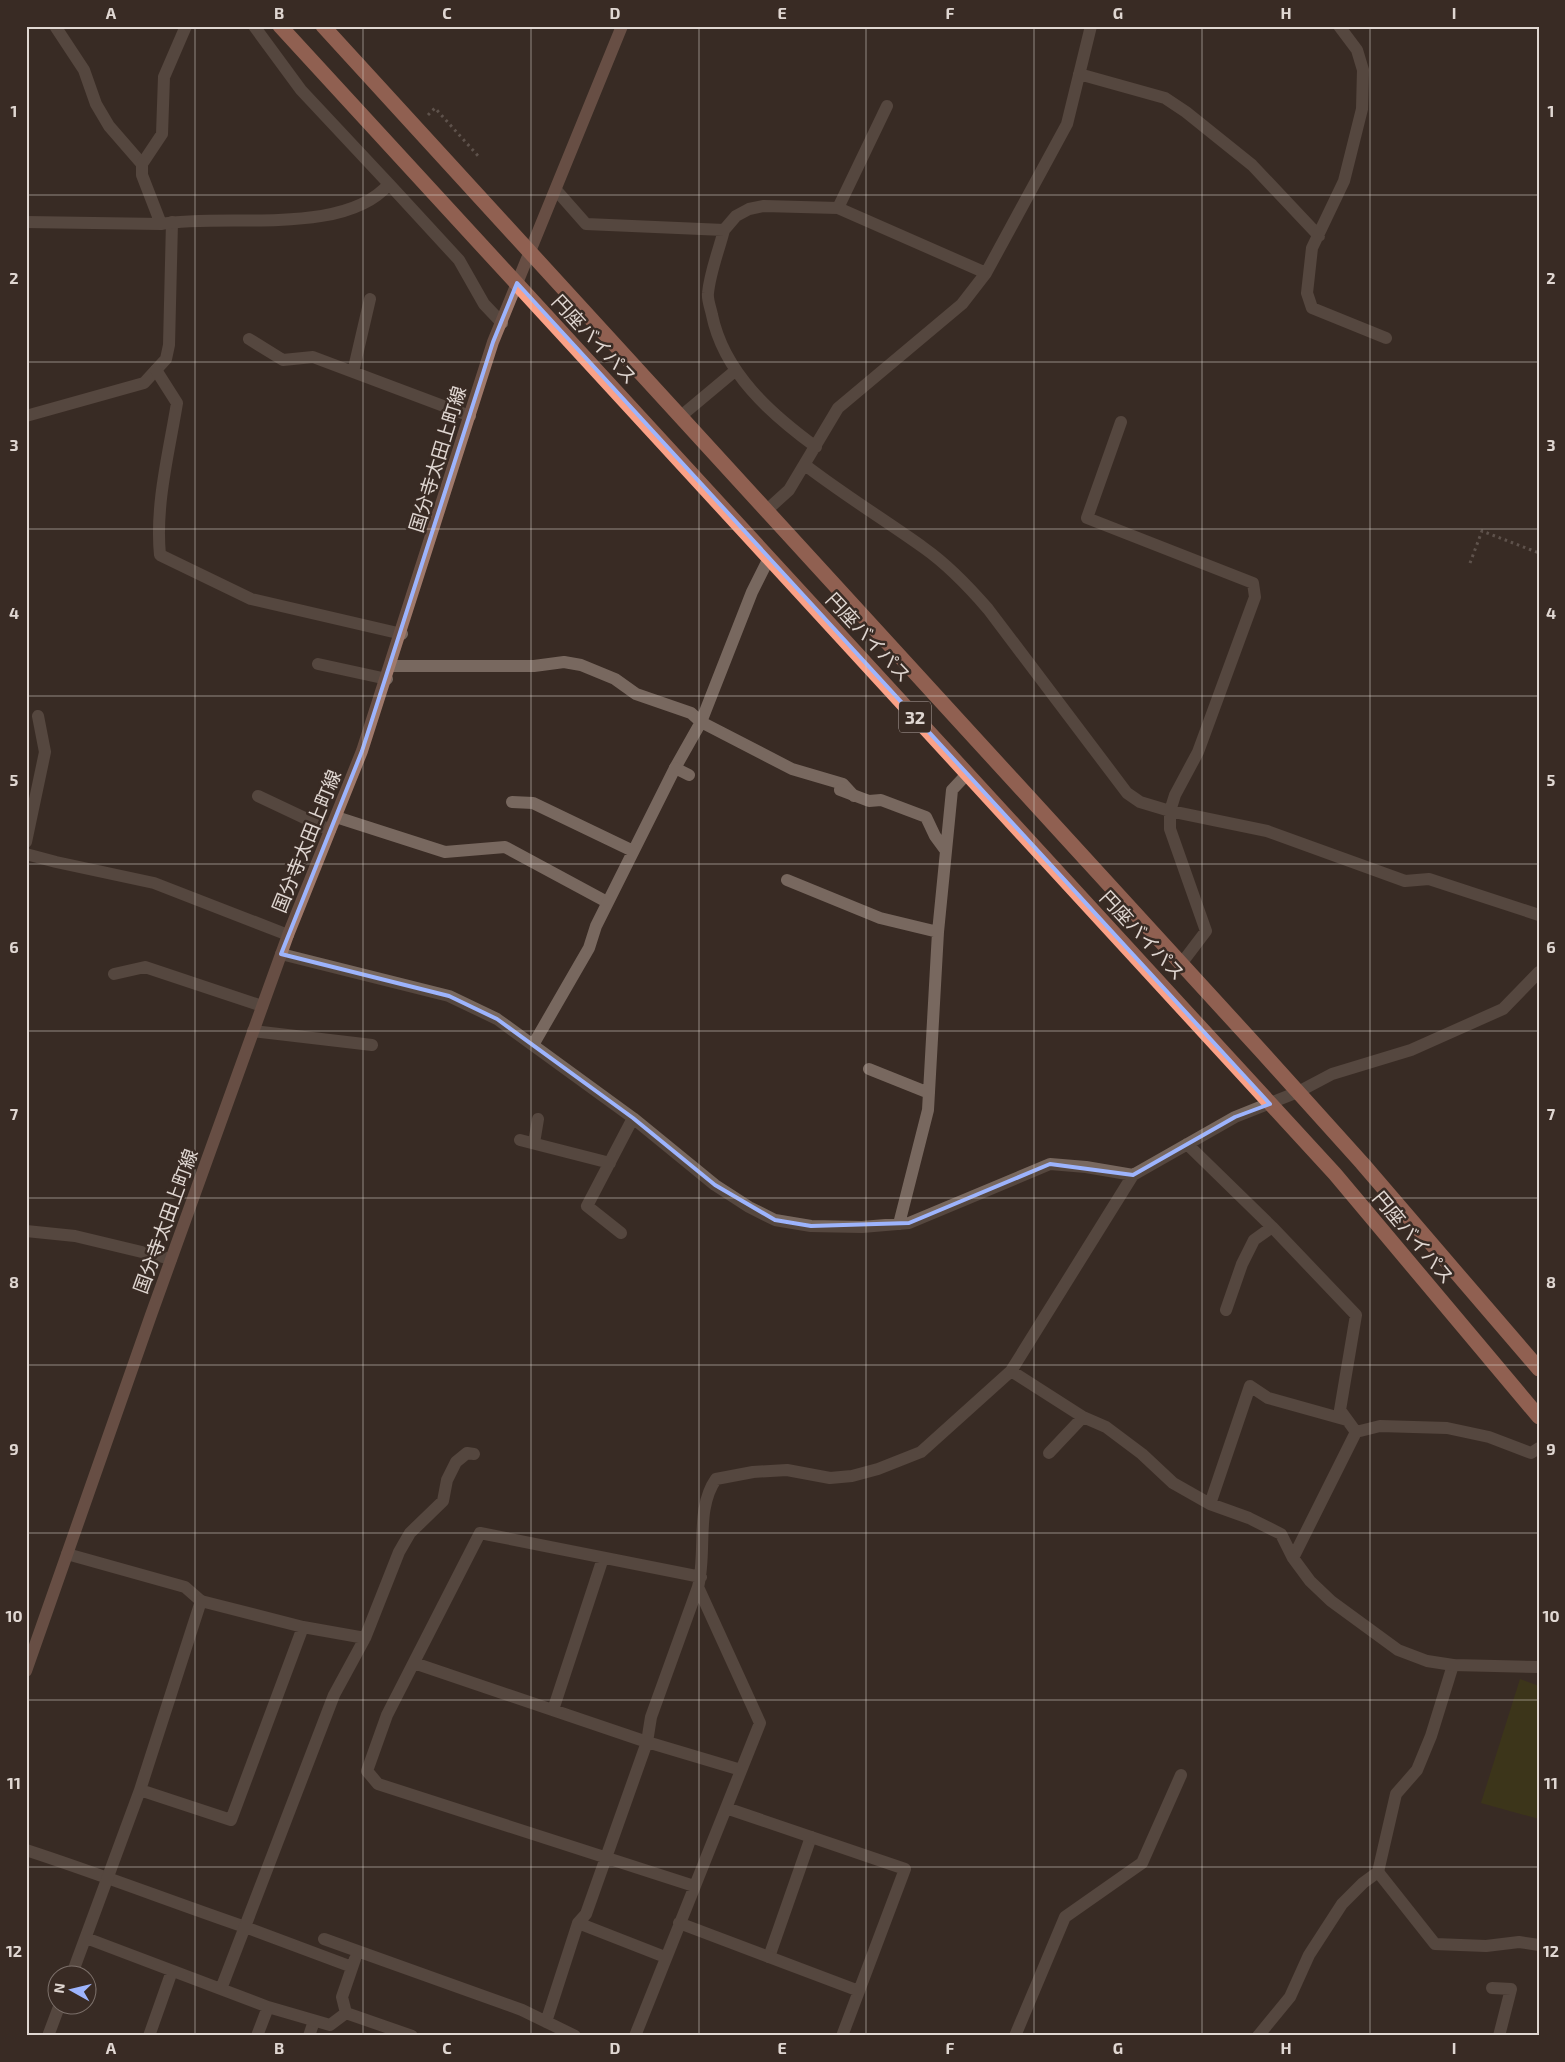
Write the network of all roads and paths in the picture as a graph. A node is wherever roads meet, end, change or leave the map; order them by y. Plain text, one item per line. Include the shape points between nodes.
1 (55, 26) edge
2 (186, 26) edge
3 (254, 26) edge
4 (280, 26) edge
5 (324, 26) edge
6 (622, 26) edge
7 (1091, 26) edge
8 (1339, 26) edge
9 (1080, 74) junction
10 (887, 106) dead end
11 (434, 108) dead end
12 (480, 158) dead end
13 (142, 164) junction
14 (390, 184) junction
15 (556, 190) junction
16 (838, 208) junction
17 (26, 222) edge
18 (167, 223) junction
19 (724, 230) junction
20 (1319, 236) junction
21 (531, 251) junction
22 (986, 273) junction
23 (517, 283) junction
24 (370, 299) dead end
25 (502, 323) junction
26 (1386, 338) dead end
27 (249, 339) dead end
28 (156, 370) junction
29 (736, 370) junction
30 (353, 372) junction
31 (26, 416) edge
32 (470, 416) junction
33 (681, 416) junction
34 (1121, 422) dead end
35 (816, 447) junction
36 (805, 465) junction
37 (767, 510) junction
38 (1539, 553) edge
39 (769, 558) junction
40 (1470, 563) dead end
41 (402, 634) junction
42 (318, 664) dead end
43 (391, 666) junction
44 (387, 679) junction
45 (38, 716) dead end
46 (701, 722) junction
47 (675, 768) junction
48 (968, 774) junction
49 (689, 776) dead end
50 (840, 790) dead end
51 (258, 796) dead end
52 (854, 796) junction
53 (512, 802) dead end
54 (1170, 810) junction
55 (336, 817) junction
56 (330, 830) junction
57 (26, 842) edge
58 (633, 851) junction
59 (946, 851) junction
60 (26, 854) edge
61 (788, 880) dead end
62 (607, 902) junction
63 (1539, 915) edge
64 (938, 932) junction
65 (288, 935) junction
66 (281, 954) junction
67 (1182, 964) junction
68 (1539, 972) edge
69 (114, 974) dead end
70 (262, 1006) junction
71 (253, 1031) junction
72 (372, 1045) dead end
73 (533, 1045) junction
74 (869, 1068) dead end
75 (1298, 1092) junction
76 (929, 1093) junction
77 (1270, 1104) junction
78 (633, 1118) junction
79 (538, 1119) dead end
80 (520, 1140) dead end
81 (534, 1143) junction
82 (1186, 1144) junction
83 (610, 1163) junction
84 (1133, 1175) junction
85 (899, 1224) junction
86 (1272, 1227) junction
87 (26, 1231) edge
88 (621, 1234) dead end
89 (171, 1259) junction
90 (1226, 1310) dead end
91 (1539, 1369) edge
92 (1012, 1371) junction
93 (1083, 1417) junction
94 (1539, 1417) edge
95 (1347, 1420) junction
96 (1356, 1432) junction
97 (1539, 1448) edge
98 (474, 1454) dead end
99 (1049, 1454) dead end
100 (1210, 1504) junction
101 (67, 1554) junction
102 (602, 1558) junction
103 (1293, 1558) junction
104 (700, 1582) junction
105 (201, 1602) junction
106 (303, 1627) junction
107 (365, 1638) junction
108 (414, 1663) junction
109 (1452, 1665) junction
110 (1539, 1667) edge
111 (26, 1671) edge
112 (552, 1710) junction
113 (647, 1742) junction
114 (741, 1770) junction
115 (1181, 1775) dead end
116 (140, 1790) junction
117 (726, 1808) junction
118 (811, 1836) junction
119 (26, 1850) edge
120 (606, 1857) junction
121 (1378, 1872) junction
122 (108, 1876) junction
123 (694, 1886) junction
124 (578, 1923) junction
125 (680, 1923) junction
126 (245, 1926) junction
127 (86, 1938) junction
128 (324, 1938) dead end
129 (1539, 1945) edge
130 (358, 1951) junction
131 (665, 1957) junction
132 (769, 1957) junction
133 (76, 1964) edge
134 (352, 1966) junction
135 (172, 1971) junction
136 (1492, 1988) dead end
137 (221, 1989) junction
138 (859, 1990) junction
139 (268, 2006) junction
140 (56, 2014) edge
141 (346, 2014) junction
142 (314, 2021) junction
143 (552, 2029) edge
144 (636, 2035) edge
145 (48, 2036) edge
146 (149, 2036) edge
147 (257, 2036) edge
148 (309, 2036) edge
149 (412, 2036) edge
150 (575, 2036) edge
151 (842, 2036) edge
152 (1016, 2036) edge
153 (1258, 2036) edge
154 (1499, 2036) edge

1 - 13 street via 84,70 96,104
2 - 13 street via 164,77 162,134
3 - 14 street via 301,90
4 - 23 highway, 円座バイパス / 32
5 - 21 highway, 円座バイパス / 32
6 - 15 main road, 国分寺太田上町線
7 - 9 street
8 - 20 street via 1357,50 1363,70 1362,109 1344,181
9 - 20 street via 1165,98 1186,112 1252,165
9 - 22 street via 1067,124
10 - 16 street
11 - 12 path
13 - 18 street via 142,175
14 - 18 street via 380,196 346,212 319,217
14 - 25 street via 459,260 484,304
15 - 19 street via 586,224
15 - 21 main road, 国分寺太田上町線
16 - 19 street via 764,206 736,216
16 - 22 street
17 - 18 street
18 - 28 street via 170,344 166,358
19 - 29 street via 708,294 714,325
20 - 26 street via 1312,248 1309,275 1308,293 1312,308
21 - 23 main road, 国分寺太田上町線
21 - 33 highway, 円座バイパス / 32
22 - 35 street via 962,304 838,408
23 - 25 main road, 国分寺太田上町線
23 - 39 highway, 円座バイパス / 32
24 - 30 street
25 - 32 main road, 国分寺太田上町線
27 - 30 street via 283,360 313,357
28 - 31 street via 144,383
28 - 41 street via 177,403 165,476 158,539 160,555 251,598
29 - 33 street
29 - 35 street via 764,405
30 - 32 street
32 - 41 main road, 国分寺太田上町線
33 - 37 highway, 円座バイパス / 32
34 - 54 street via 1087,518 1253,583 1255,597 1198,752
35 - 36 street
36 - 37 street via 789,490
36 - 54 street via 843,495 925,549 970,588 1127,793 1140,802
37 - 67 highway, 円座バイパス / 32
38 - 40 path via 1482,531
39 - 46 street via 752,592
39 - 48 highway, 円座バイパス / 32
41 - 43 main road, 国分寺太田上町線
42 - 44 street
43 - 44 main road, 国分寺太田上町線
43 - 46 street via 534,666 564,662 581,665 615,679 636,694 691,713
44 - 55 main road, 国分寺太田上町線
45 - 57 street via 45,752
46 - 47 street
46 - 52 street via 792,768 843,784
47 - 49 street
47 - 58 street
48 - 59 street via 952,790
48 - 77 highway, 円座バイパス / 32
50 - 52 street
51 - 56 street
52 - 59 street via 869,801 881,800 926,817
53 - 58 street via 533,803
54 - 63 street via 1267,831 1404,881 1429,879
54 - 67 street via 1170,829 1206,931
55 - 56 main road, 国分寺太田上町線
55 - 62 street via 445,852 505,847
56 - 65 main road, 国分寺太田上町線
58 - 62 street
59 - 64 street
60 - 65 street via 154,882
61 - 64 street via 880,918
62 - 73 street via 589,948
64 - 76 street
65 - 66 main road, 国分寺太田上町線
66 - 70 main road, 国分寺太田上町線
66 - 73 street via 449,996 496,1019
67 - 75 highway, 円座バイパス / 32
68 - 75 street via 1502,1009 1410,1050 1332,1074
69 - 70 street via 145,967
70 - 71 main road, 国分寺太田上町線
71 - 72 street
71 - 89 main road, 国分寺太田上町線
73 - 78 street
74 - 76 street
75 - 77 street
75 - 91 highway, 円座バイパス / 32
76 - 85 street via 928,1110
77 - 82 street via 1235,1117
77 - 94 highway, 円座バイパス / 32 via 1335,1174
78 - 83 street
78 - 85 street via 714,1186 775,1220 811,1226 862,1228
79 - 81 street
80 - 81 street
81 - 83 street
82 - 84 street
82 - 86 street
83 - 88 street via 587,1206
84 - 85 street via 1050,1164 909,1223
84 - 92 street
86 - 90 street via 1254,1240
86 - 95 street via 1356,1315 1340,1410
87 - 89 street via 75,1236
89 - 101 main road, 国分寺太田上町線
92 - 93 street
92 - 104 street via 921,1452 878,1469 830,1478 787,1470 716,1479 708,1490 704,1510
93 - 99 street
93 - 100 street via 1106,1427 1173,1483
95 - 96 street
95 - 100 street via 1268,1398 1250,1386
96 - 97 street via 1380,1426 1447,1428 1489,1437 1531,1453
96 - 103 street
98 - 107 street via 467,1454 456,1462 447,1480 443,1501 410,1533 399,1552
100 - 103 street via 1281,1534
101 - 105 street via 185,1587
101 - 111 main road, 国分寺太田上町線
102 - 104 street
102 - 108 street via 480,1533
102 - 112 street
103 - 109 street via 1331,1601 1398,1650 1427,1661
104 - 113 street via 651,1717
104 - 114 street via 760,1723
105 - 106 street
105 - 116 street
106 - 107 street
106 - 116 street via 231,1820
107 - 126 street via 334,1695
108 - 112 street
108 - 120 street via 387,1715 367,1771 378,1784
109 - 110 street
109 - 121 street via 1431,1736 1417,1770 1396,1794
112 - 113 street
113 - 114 street
113 - 120 street
114 - 117 street
115 - 152 street via 1142,1863 1065,1917
116 - 122 street
117 - 118 street
117 - 123 street
118 - 132 street
118 - 138 street via 905,1868
119 - 122 street
120 - 123 street
120 - 124 street via 586,1914
121 - 129 street via 1435,1944 1486,1946 1519,1942
121 - 153 street via 1342,1904 1309,1955 1290,1997
122 - 126 street
122 - 127 street
123 - 125 street
124 - 131 street
124 - 143 street
125 - 131 street
125 - 132 street
126 - 134 street
126 - 137 street
127 - 133 street
127 - 135 street
128 - 130 street
130 - 134 street
130 - 143 street via 522,2010
131 - 144 street
132 - 138 street
134 - 141 street via 342,1997
135 - 137 street
135 - 146 street
136 - 154 street via 1511,1989
137 - 139 street
138 - 151 street
139 - 142 street
139 - 147 street
140 - 145 street
141 - 142 street via 330,2025
141 - 149 street
142 - 148 street
143 - 150 street

